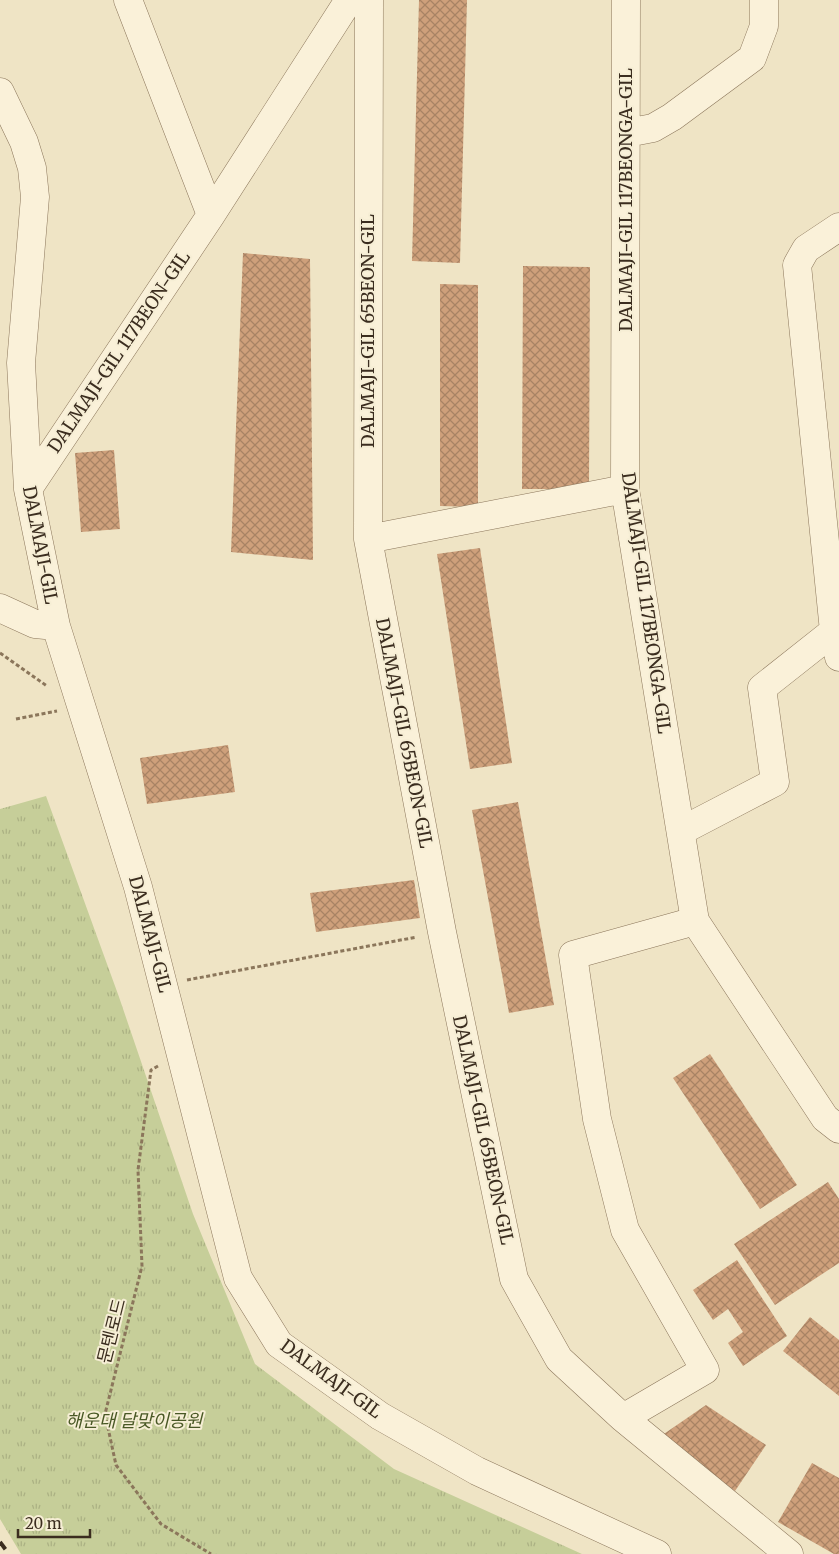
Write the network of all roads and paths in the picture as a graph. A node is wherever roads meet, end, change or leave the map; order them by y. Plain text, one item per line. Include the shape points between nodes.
1 (128, 0) edge
2 (349, 0) edge
3 (369, 0) edge
4 (626, 0) edge
5 (764, 0) edge
6 (0, 92) edge
7 (627, 133) junction
8 (211, 215) junction
9 (839, 227) edge
10 (625, 488) junction
11 (28, 489) junction
12 (368, 539) junction
13 (0, 608) edge
14 (56, 626) junction
15 (836, 644) edge
16 (0, 653) edge
17 (54, 691) dead end
18 (60, 710) dead end
19 (16, 719) dead end
20 (681, 831) junction
21 (695, 921) junction
22 (442, 932) junction
23 (163, 985) junction
24 (151, 1070) dead end
25 (834, 1117) edge
26 (623, 1418) junction
27 (211, 1554) edge
28 (656, 1554) edge
29 (789, 1554) edge

1 - 8 street
2 - 8 street, DALMAJI-GIL 117BEON-GIL
3 - 12 street, DALMAJI-GIL 65BEON-GIL
4 - 7 street, DALMAJI-GIL 117BEONGA-GIL
5 - 7 street via 764,26 752,58 672,117 652,128
6 - 11 street, DALMAJI-GIL via 24,142 32,168 35,197 21,363
7 - 10 street, DALMAJI-GIL 117BEONGA-GIL
8 - 11 street, DALMAJI-GIL 117BEON-GIL
9 - 15 street via 806,249 797,265
10 - 12 street
10 - 20 street, DALMAJI-GIL 117BEONGA-GIL
11 - 14 street, DALMAJI-GIL
12 - 22 street, DALMAJI-GIL 65BEON-GIL
13 - 14 street via 34,624
14 - 23 street, DALMAJI-GIL via 138,887
15 - 20 street via 762,688 775,782
16 - 17 path
18 - 19 path
20 - 21 street, DALMAJI-GIL 117BEONGA-GIL
21 - 25 street, DALMAJI-GIL 117BEONGA-GIL
21 - 26 street via 573,955 597,1119 626,1230 705,1370
22 - 23 path
22 - 26 street, DALMAJI-GIL 65BEON-GIL via 514,1279 559,1359
23 - 28 street, DALMAJI-GIL via 238,1278 279,1344 380,1416 477,1471
24 - 27 path, 문텐로드 via 138,1170 142,1266 105,1414 116,1465 161,1524
26 - 29 street, DALMAJI-GIL 65BEON-GIL

